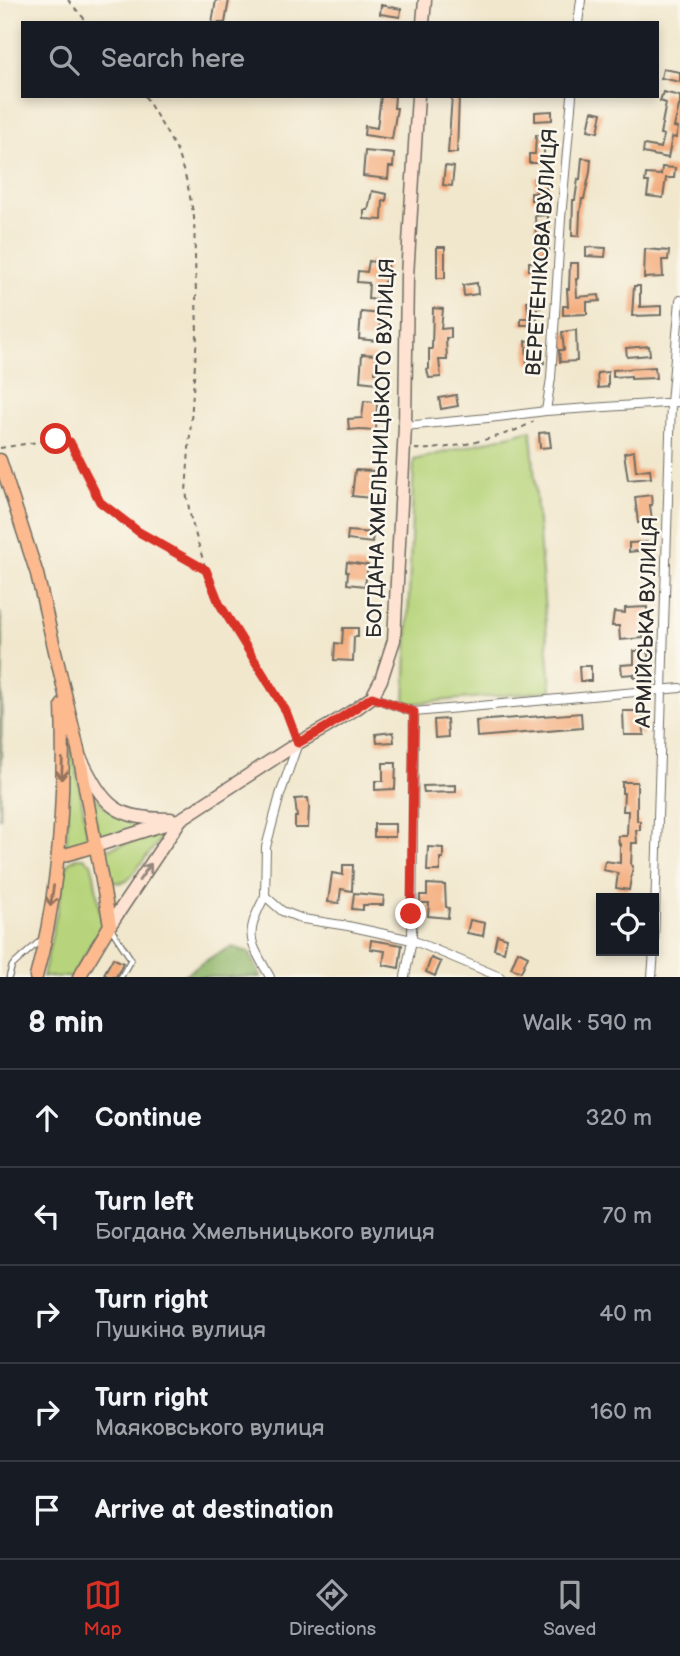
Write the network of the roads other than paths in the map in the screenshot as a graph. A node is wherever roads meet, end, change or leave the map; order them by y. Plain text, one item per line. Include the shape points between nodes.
1 (425, 0) edge
2 (581, 0) edge
3 (423, 21) edge
4 (579, 21) edge
5 (418, 98) edge
6 (572, 98) edge
7 (680, 300) edge
8 (675, 402) edge
9 (546, 411) junction
10 (405, 426) junction
11 (0, 460) edge
12 (61, 676) junction
13 (662, 688) junction
14 (680, 688) edge
15 (372, 697) junction
16 (414, 712) junction
17 (298, 743) junction
18 (79, 754) junction
19 (181, 820) junction
20 (95, 846) junction
21 (58, 857) junction
22 (656, 893) edge
23 (265, 897) junction
24 (110, 925) junction
25 (45, 936) junction
26 (412, 940) junction
27 (653, 956) edge
28 (37, 976) edge
29 (9, 977) edge
30 (79, 977) edge
31 (121, 977) edge
32 (270, 977) edge
33 (405, 977) edge
34 (500, 977) edge
35 (652, 977) edge

1 - 3 street
2 - 4 street
5 - 10 street, БОГДАНА ХМЕЛЬНИЦЬКОГО ВУЛИЦЯ via 407,276
6 - 9 street, ВЕРЕТЕНІКОВА ВУЛИЦЯ
7 - 8 street, АРМІЙСЬКА ВУЛИЦЯ
8 - 9 street
8 - 13 street, АРМІЙСЬКА ВУЛИЦЯ
9 - 10 street
10 - 15 street, БОГДАНА ХМЕЛЬНИЦЬКОГО ВУЛИЦЯ via 394,640
11 - 12 main road via 37,574
12 - 18 main road
12 -> 21 main road
13 - 14 street
13 - 16 street
13 - 22 street, АРМІЙСЬКА ВУЛИЦЯ
15 - 16 street
15 - 17 street
16 - 26 street
17 - 19 street
17 - 23 street via 266,847
18 - 19 street via 95,786 118,810 145,819
18 - 20 main road
19 - 20 street
24 -> 19 street
20 - 21 main road
20 - 24 main road
21 -> 25 main road
23 - 26 street via 282,911 303,919
23 - 32 street via 250,936
24 - 30 main road
24 - 31 lane via 131,959
25 - 28 main road
25 - 29 lane via 12,966
26 - 33 street
26 - 34 street
27 - 35 street

